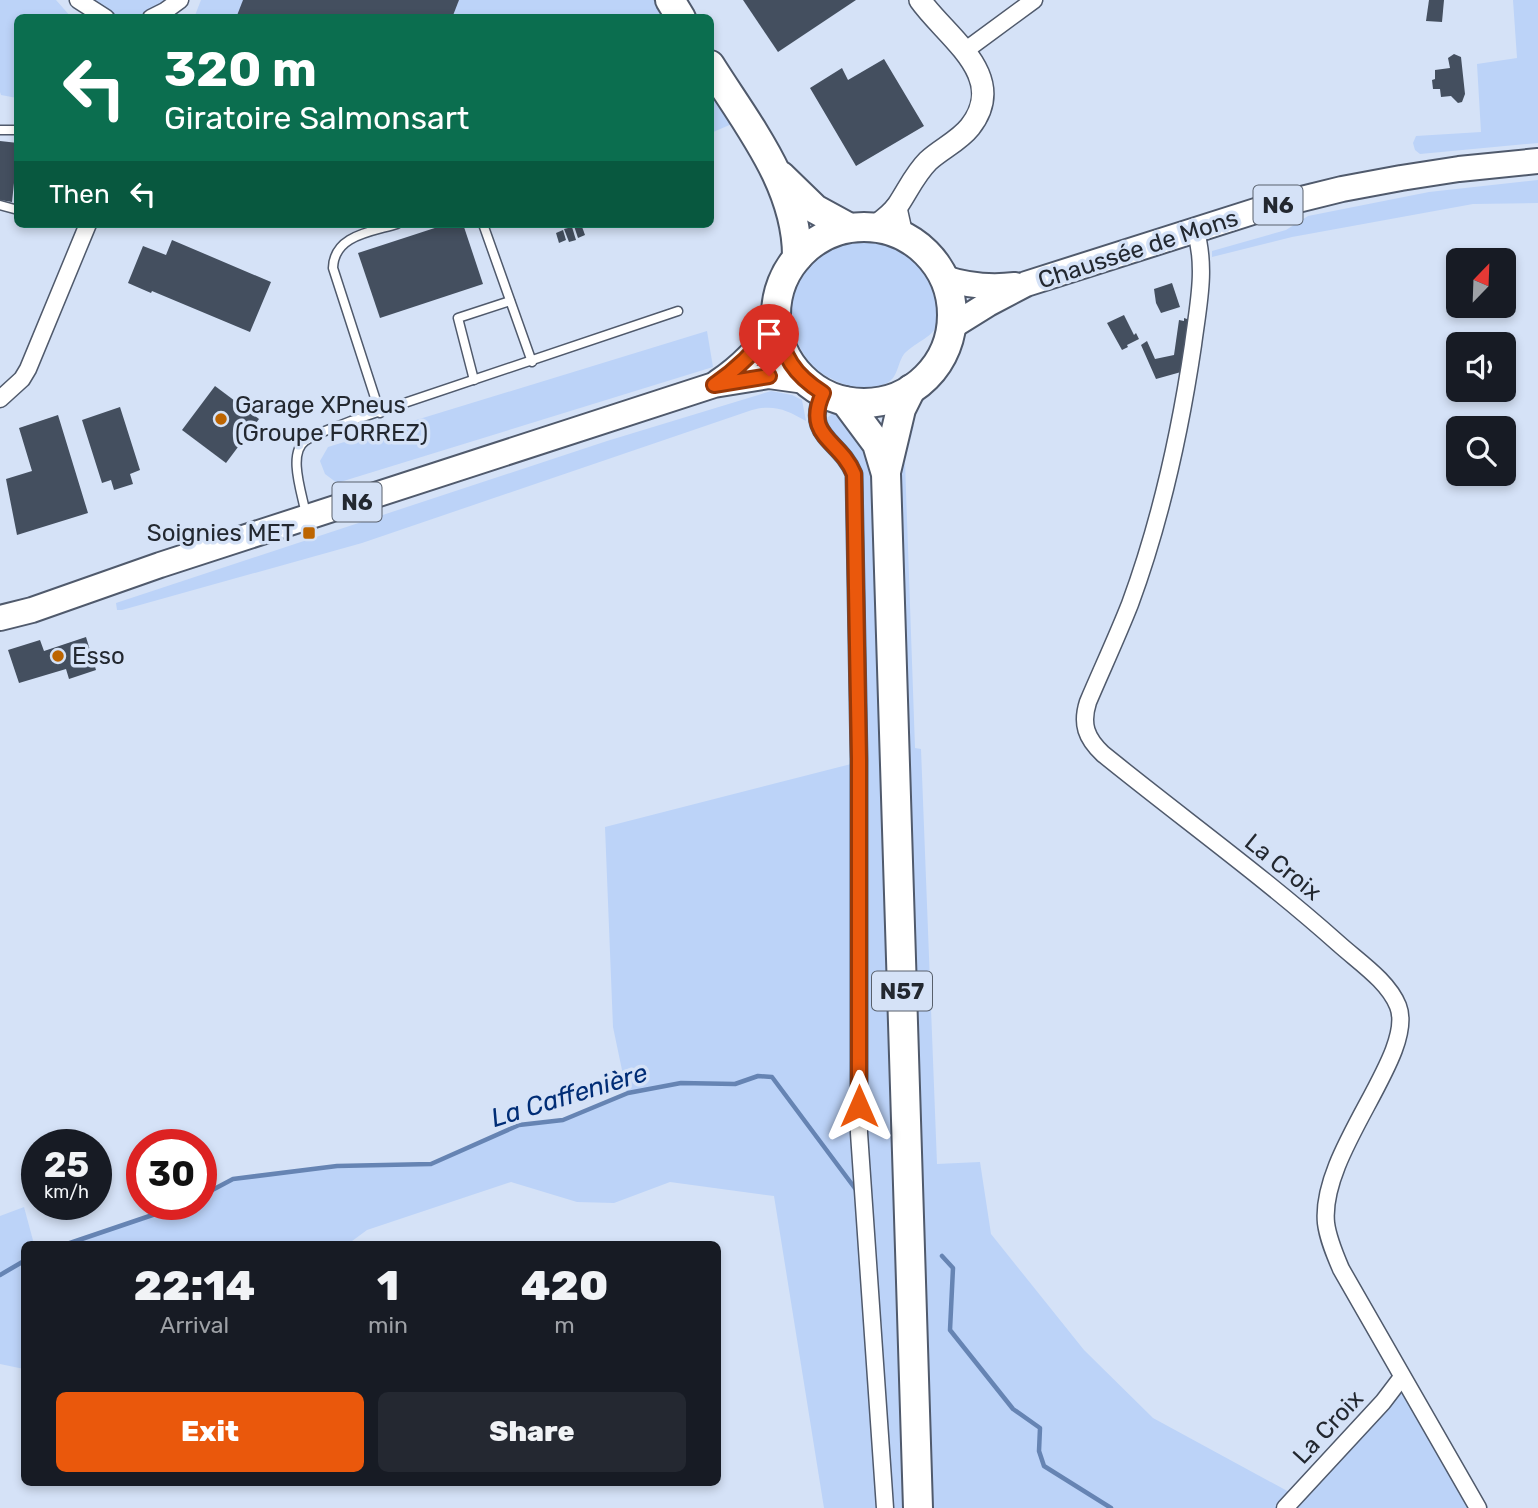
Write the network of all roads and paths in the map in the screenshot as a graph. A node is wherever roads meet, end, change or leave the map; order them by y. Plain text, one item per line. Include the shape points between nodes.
1 (77, 0) edge
2 (180, 0) edge
3 (920, 0) edge
4 (1034, 0) edge
5 (100, 14) edge
6 (158, 14) edge
7 (966, 50) junction
8 (714, 71) edge
9 (1538, 161) edge
10 (776, 171) junction
11 (896, 208) junction
12 (861, 227) junction
13 (86, 228) edge
14 (384, 228) edge
15 (484, 228) edge
16 (1195, 229) junction
17 (902, 235) junction
18 (797, 258) junction
19 (944, 278) junction
20 (1026, 284) junction
21 (510, 301) junction
22 (678, 311) dead end
23 (776, 323) junction
24 (951, 327) junction
25 (531, 362) junction
26 (474, 380) junction
27 (714, 385) junction
28 (911, 389) junction
29 (824, 391) junction
30 (0, 400) edge
31 (380, 413) junction
32 (886, 474) junction
33 (307, 518) junction
34 (0, 618) edge
35 (1402, 1377) junction
36 (885, 1508) edge
37 (918, 1508) edge
38 (1285, 1508) edge
39 (1478, 1508) edge

1 - 5 street
2 - 6 street
3 - 7 street
4 - 7 street
7 - 11 street via 980,79 978,114 963,135 917,173
8 - 10 highway
9 - 16 main road, Chaussée de Mons / N6 via 1342,189
10 - 12 highway via 815,209
10 - 18 highway via 794,223
11 - 12 street
11 - 17 street
12 - 17 highway
12 - 18 highway via 827,235
13 - 30 street via 28,369
14 - 31 lane via 352,238 333,255 333,268
15 - 21 lane
16 - 20 main road, Chaussée de Mons / N6
16 - 35 street, La Croix via 1202,270 1174,454 1143,564 1088,702 1084,724 1103,754 1304,913 1375,976 1398,1004 1401,1018 1396,1047 1339,1160 1328,1192 1326,1223 1341,1269
17 - 19 highway via 925,251
18 - 23 highway via 780,287
19 - 20 main road, Chaussée de Mons / N6 via 983,287
19 - 24 highway via 950,295
20 - 24 main road, Chaussée de Mons / N6
21 - 25 lane
21 - 26 lane via 458,318
22 - 25 lane
23 - 27 main road, N6 via 758,348
23 - 29 highway via 782,349
24 - 28 highway via 938,363
25 - 26 lane
26 - 31 lane
27 - 29 main road, N6 via 769,376
27 - 33 main road, N6
28 - 29 highway via 871,403
28 - 32 highway, N57 via 901,409
29 - 32 highway, N57 via 877,444
29 - 36 street via 817,424 843,453 854,474 859,1133
31 - 33 lane via 351,421 299,447 295,458
32 - 37 highway, N57
33 - 34 main road, N6
35 - 38 street, La Croix
35 - 39 street

